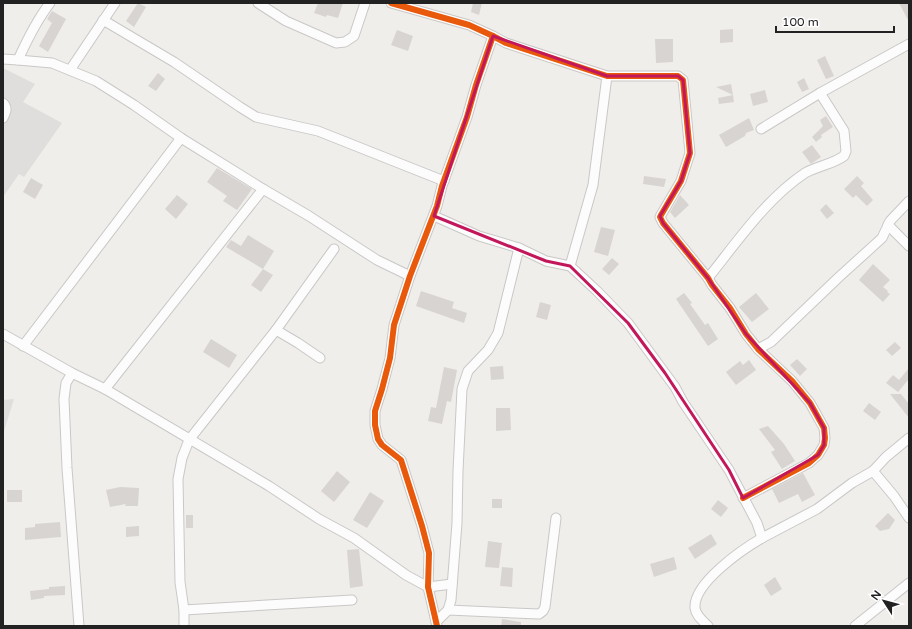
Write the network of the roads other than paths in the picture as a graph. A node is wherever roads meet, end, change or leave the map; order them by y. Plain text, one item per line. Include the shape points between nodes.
1 (50, 3) edge
2 (115, 3) edge
3 (258, 3) edge
4 (365, 3) edge
5 (391, 3) edge
6 (103, 20) junction
7 (493, 36) junction
8 (909, 46) edge
9 (3, 59) edge
10 (18, 60) junction
11 (70, 70) junction
12 (607, 76) junction
13 (820, 93) junction
14 (3, 103) edge
15 (3, 118) edge
16 (761, 129) dead end
17 (181, 138) junction
18 (444, 181) junction
19 (263, 189) junction
20 (909, 201) edge
21 (434, 216) junction
22 (888, 225) junction
23 (909, 246) edge
24 (519, 248) junction
25 (334, 249) dead end
26 (570, 266) junction
27 (410, 276) junction
28 (708, 278) junction
29 (276, 330) junction
30 (3, 334) edge
31 (22, 346) junction
32 (758, 349) junction
33 (320, 358) dead end
34 (72, 373) junction
35 (105, 389) junction
36 (909, 438) edge
37 (189, 440) junction
38 (873, 471) junction
39 (743, 498) junction
40 (556, 518) dead end
41 (909, 518) edge
42 (762, 538) junction
43 (909, 583) edge
44 (452, 584) junction
45 (428, 587) junction
46 (352, 600) dead end
47 (184, 610) junction
48 (448, 610) junction
49 (436, 624) edge
50 (79, 626) edge
51 (184, 626) edge
52 (708, 626) edge
53 (855, 626) edge

1 - 10 street
2 - 6 street
3 - 4 street via 286,21 336,43 345,42 354,36
5 - 7 street via 469,25
6 - 11 street
6 - 18 street via 174,62 256,117 318,131
7 - 12 street via 506,43
7 - 18 street
8 - 13 street
9 - 10 street
10 - 11 street via 52,63
11 - 17 street via 102,85
12 - 26 street via 593,185
12 - 28 street via 678,76 682,80 690,153 681,181 660,217 671,235
13 - 16 street
13 - 28 street via 844,131 844,156 806,173 782,190
14 - 15 street via 6,107
17 - 19 street
17 - 31 street
18 - 21 street
19 - 27 street via 377,260
19 - 35 street
20 - 22 street
21 - 24 street via 479,236
21 - 27 street
22 - 23 street
22 - 32 street via 882,238 875,245 771,342
24 - 26 street via 546,261
24 - 44 street via 498,333 485,354 468,371 462,389
25 - 29 street
26 - 39 street via 628,323 665,372 729,470
27 - 45 street via 394,325 390,358 375,411 375,425 380,442 401,460 427,544
28 - 32 street
29 - 33 street
29 - 37 street
30 - 31 street
31 - 34 street
32 - 39 street via 792,381 810,403 824,428 825,438 824,446 818,455 808,463
34 - 35 street
34 - 50 street via 66,383 64,399
35 - 37 street
36 - 38 street
37 - 45 street via 354,538 406,575
37 - 47 street via 178,479 180,582
38 - 41 street
38 - 42 street via 817,509
39 - 42 street
40 - 48 street via 543,611 539,614
42 - 52 street via 732,558 702,589 695,608 698,616
43 - 53 street
44 - 45 street
44 - 48 street
45 - 49 street
46 - 47 street
47 - 51 street
48 - 49 street

